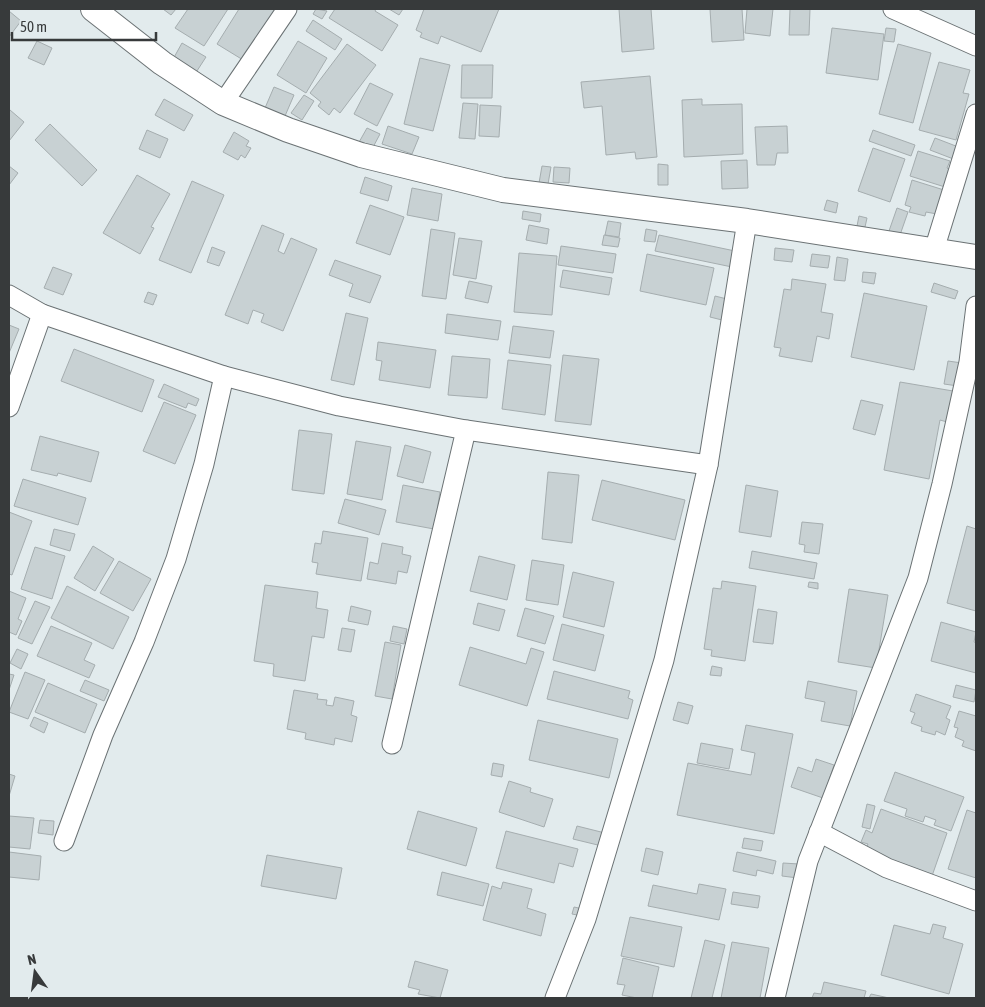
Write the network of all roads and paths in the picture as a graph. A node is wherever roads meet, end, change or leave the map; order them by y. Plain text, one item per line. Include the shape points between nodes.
1 (93, 9) edge
2 (287, 9) edge
3 (893, 9) edge
4 (976, 46) edge
5 (223, 103) junction
6 (976, 114) edge
7 (747, 221) junction
8 (934, 250) junction
9 (976, 257) edge
10 (9, 295) edge
11 (976, 306) edge
12 (42, 314) junction
13 (224, 376) junction
14 (9, 407) edge
15 (466, 430) junction
16 (708, 465) junction
17 (392, 744) dead end
18 (819, 832) junction
19 (64, 841) dead end
20 (976, 901) edge
21 (555, 998) edge
22 (775, 998) edge

1 - 5 street via 162,63
2 - 5 street
3 - 4 street
5 - 7 street via 361,155 503,190
6 - 8 street
7 - 8 street
7 - 16 street
8 - 9 street
10 - 12 street
11 - 18 street via 969,362 918,578
12 - 13 street
12 - 14 street
13 - 15 street via 339,406
13 - 19 street via 204,464 176,560 103,735
15 - 16 street
15 - 17 street
16 - 21 street via 664,660 586,919
18 - 20 street via 887,868
18 - 22 street via 808,861

